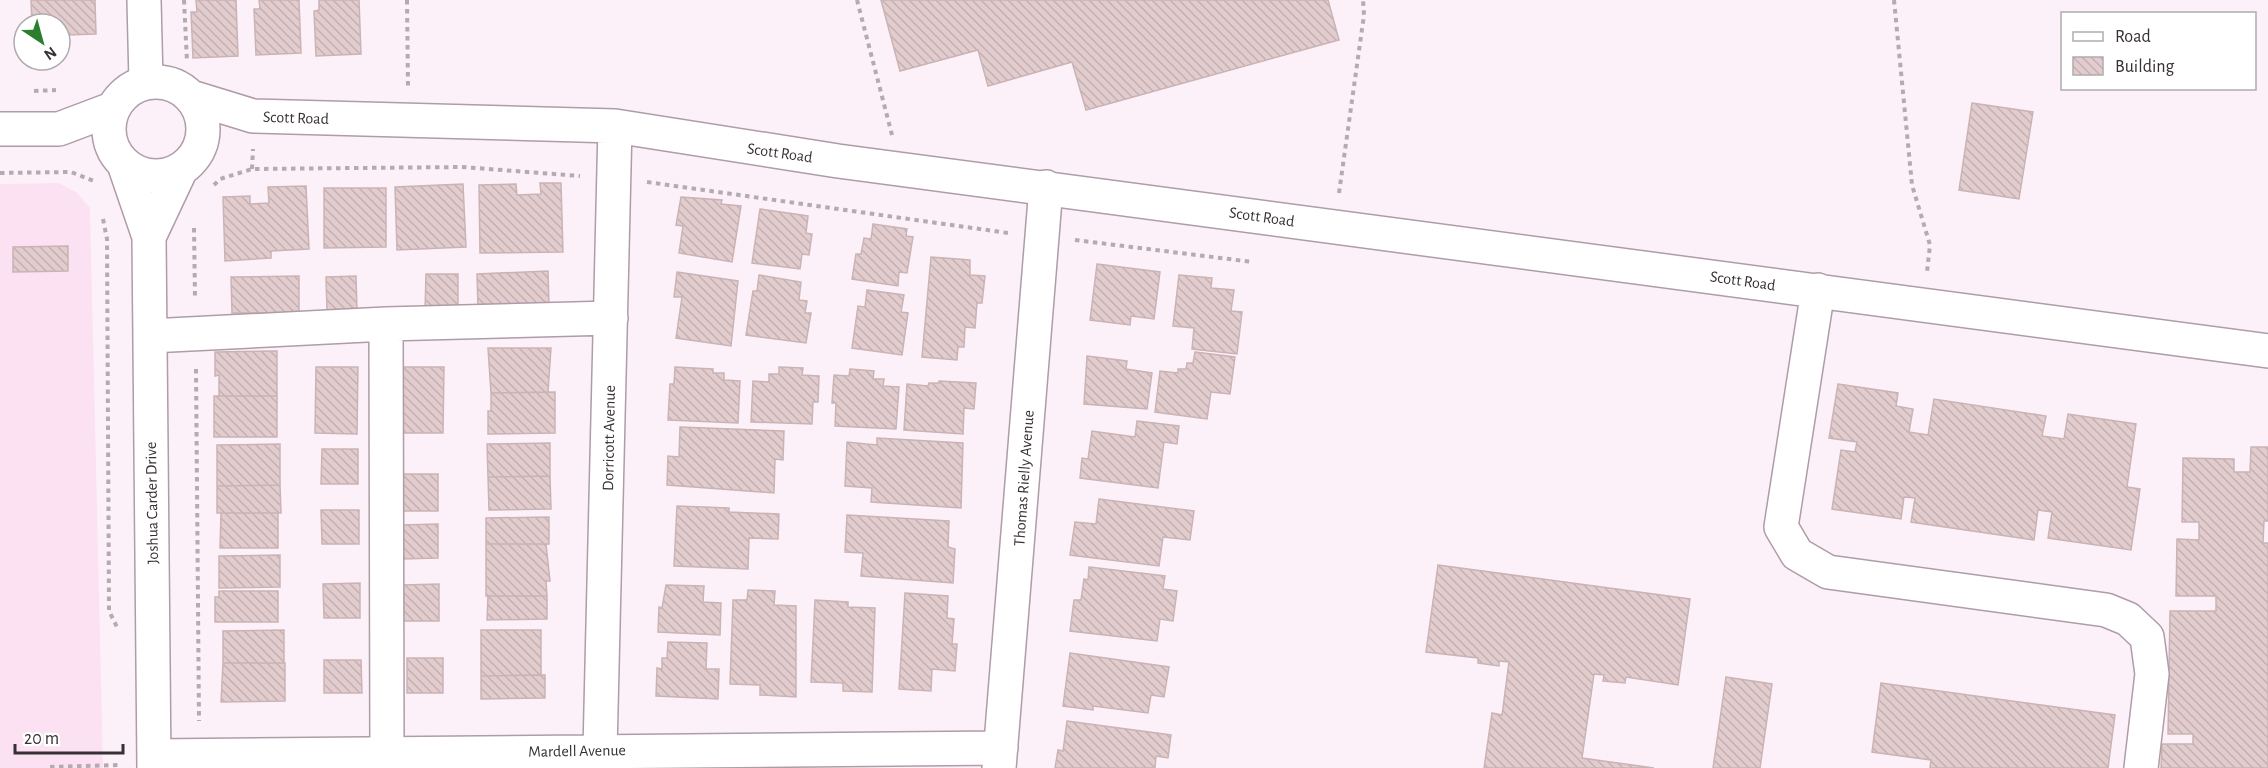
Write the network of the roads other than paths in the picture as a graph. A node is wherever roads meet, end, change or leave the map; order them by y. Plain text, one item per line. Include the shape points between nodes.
1 (144, 0) edge
2 (146, 82) junction
3 (189, 82) junction
4 (112, 109) junction
5 (253, 116) junction
6 (615, 126) junction
7 (0, 129) edge
8 (58, 129) junction
9 (201, 143) junction
10 (119, 158) junction
11 (181, 169) junction
12 (1046, 187) junction
13 (149, 237) junction
14 (1818, 290) junction
15 (611, 318) junction
16 (386, 324) junction
17 (150, 336) junction
18 (2268, 351) edge
19 (600, 750) junction
20 (387, 754) junction
21 (1000, 758) edge
22 (154, 762) edge
23 (2141, 768) edge

1 - 2 street
2 - 3 street, Scott Road via 178,87
2 - 4 street via 126,92
3 - 5 street, Scott Road
3 - 9 street via 200,111
4 - 8 street
4 - 10 street via 109,138
5 - 6 street, Scott Road
5 - 9 street, Scott Road
6 - 12 street, Scott Road
6 - 15 street, Dorricott Avenue
7 - 8 street
8 - 10 street
9 - 11 street, Scott Road
10 - 11 street via 136,172 152,176
10 - 13 street, Joshua Carder Drive
11 - 13 street, Joshua Carder Drive
12 - 14 street, Scott Road
12 - 21 street, Thomas Rielly Avenue
13 - 17 street, Joshua Carder Drive
14 - 18 street, Scott Road
14 - 23 street via 1781,527 1797,554 1828,572 2106,610 2128,619 2147,637 2152,674
15 - 16 street
15 - 19 street, Dorricott Avenue
16 - 17 street
16 - 20 street
17 - 22 street, Joshua Carder Drive
19 - 20 street, Mardell Avenue
19 - 21 street, Mardell Avenue
20 - 22 street, Mardell Avenue

